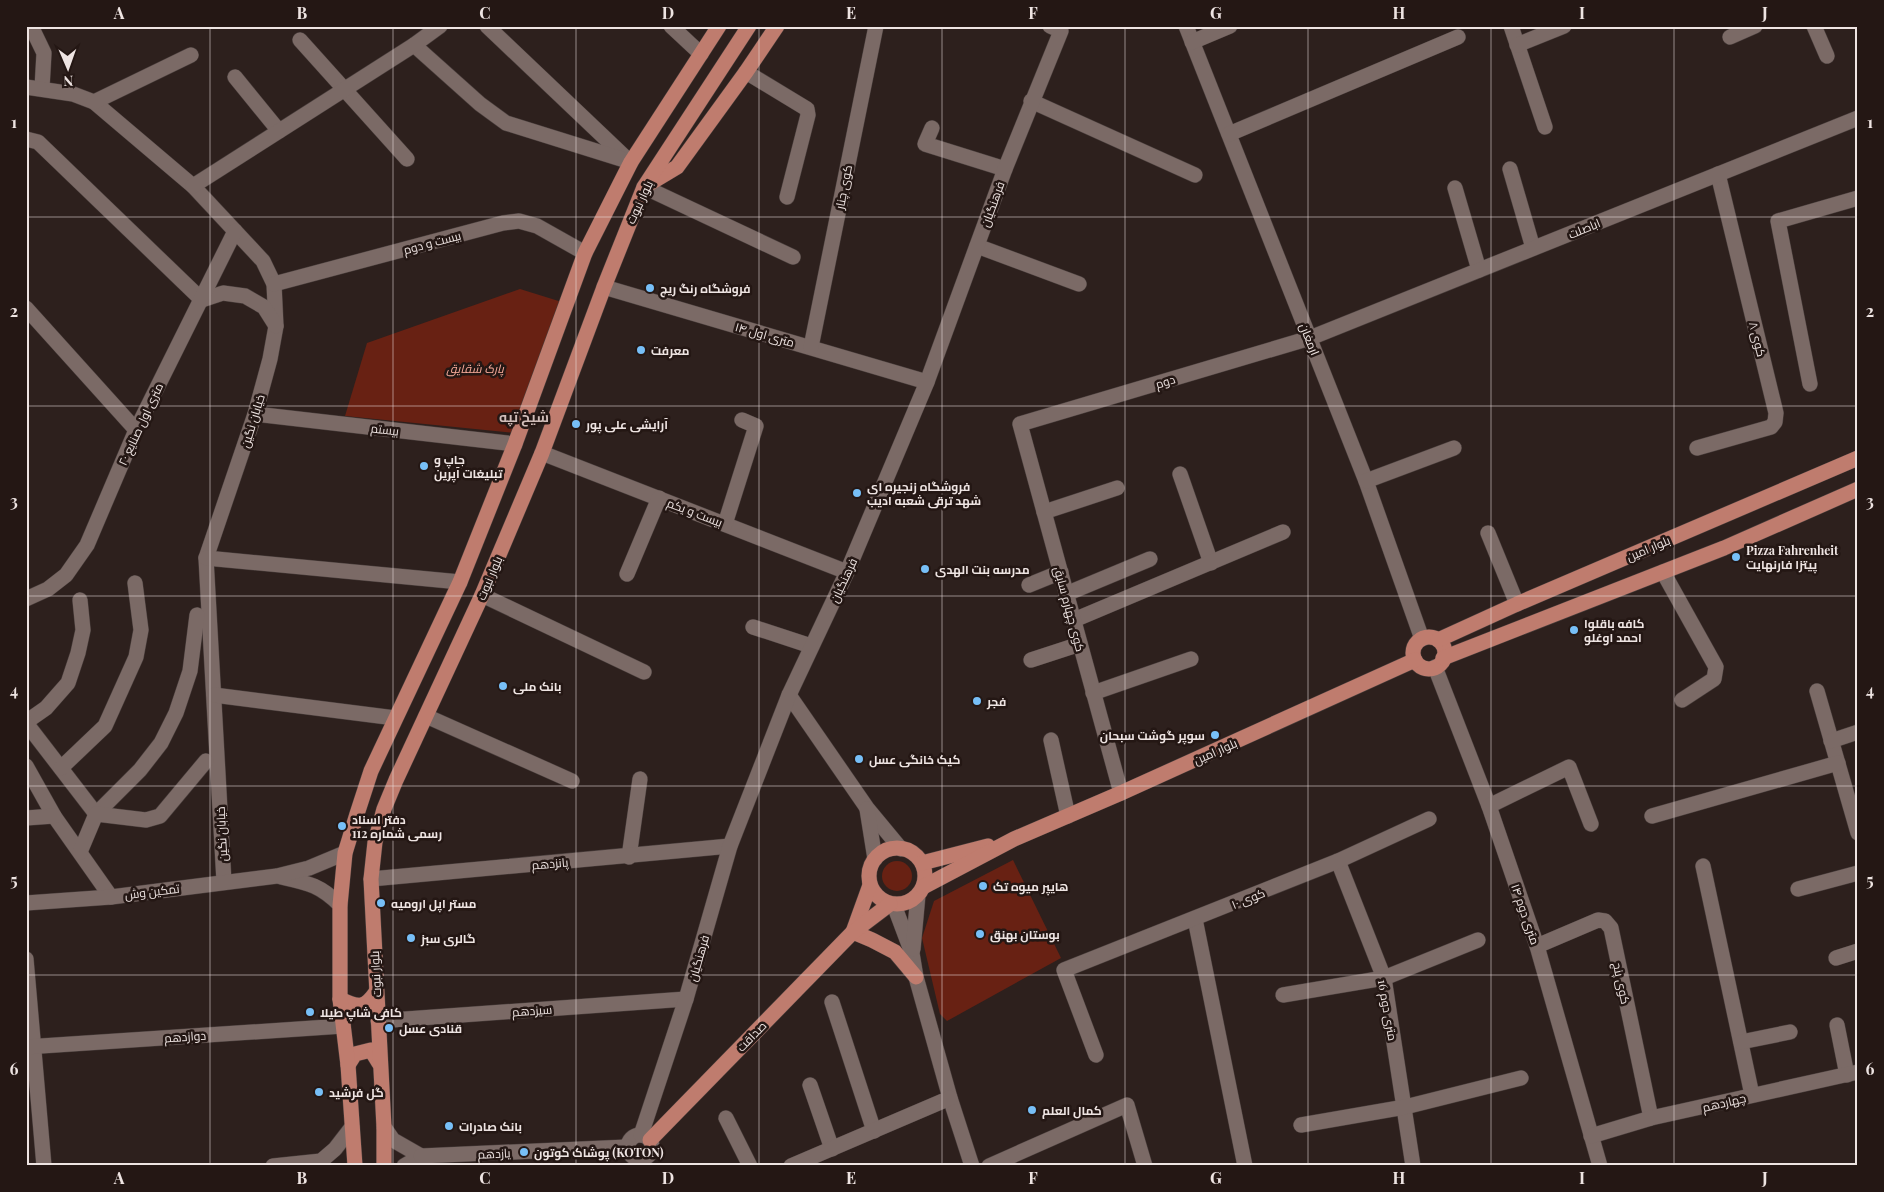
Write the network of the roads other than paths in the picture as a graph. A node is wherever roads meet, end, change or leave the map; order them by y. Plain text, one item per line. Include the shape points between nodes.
1 (31, 26) edge
2 (440, 26) edge
3 (487, 26) edge
4 (671, 26) edge
5 (719, 26) edge
6 (749, 26) edge
7 (777, 26) edge
8 (876, 26) edge
9 (1186, 26) edge
10 (1230, 26) edge
11 (1511, 26) edge
12 (1564, 26) edge
13 (1756, 26) edge
14 (1814, 26) edge
15 (1055, 28) edge
16 (1458, 37) dead end
17 (1730, 37) dead end
18 (300, 40) dead end
19 (1192, 42) junction
20 (414, 45) junction
21 (1517, 45) junction
22 (701, 54) junction
23 (191, 55) dead end
24 (1827, 56) dead end
25 (746, 72) junction
26 (235, 77) dead end
27 (26, 87) edge
28 (42, 88) junction
29 (343, 90) junction
30 (1031, 101) junction
31 (94, 102) junction
32 (1858, 118) edge
33 (1545, 127) dead end
34 (932, 128) dead end
35 (279, 131) junction
36 (1229, 134) junction
37 (26, 139) edge
38 (407, 159) dead end
39 (631, 162) junction
40 (1005, 169) junction
41 (1510, 169) dead end
42 (1718, 174) junction
43 (1195, 175) dead end
44 (193, 186) junction
45 (644, 187) junction
46 (1455, 188) dead end
47 (787, 197) dead end
48 (1858, 198) edge
49 (235, 231) junction
50 (976, 246) junction
51 (1533, 248) junction
52 (585, 253) junction
53 (793, 257) dead end
54 (1479, 270) junction
55 (274, 284) junction
56 (1079, 284) dead end
57 (604, 287) junction
58 (202, 300) junction
59 (26, 308) edge
60 (276, 326) junction
61 (1310, 338) junction
62 (811, 347) junction
63 (927, 382) junction
64 (1810, 384) dead end
65 (255, 414) junction
66 (742, 420) dead end
67 (1020, 424) joint
68 (136, 430) junction
69 (515, 444) junction
70 (1454, 448) dead end
71 (1697, 448) dead end
72 (542, 452) junction
73 (1858, 458) edge
74 (1180, 474) dead end
75 (1366, 482) junction
76 (1117, 488) dead end
77 (1858, 489) edge
78 (659, 498) junction
79 (1044, 512) junction
80 (725, 524) junction
81 (1283, 532) dead end
82 (1488, 533) dead end
83 (206, 558) junction
84 (1150, 559) dead end
85 (1211, 563) junction
86 (847, 572) junction
87 (1061, 572) junction
88 (1663, 572) junction
89 (627, 574) dead end
90 (460, 582) junction
91 (135, 583) dead end
92 (1029, 585) dead end
93 (1066, 594) junction
94 (482, 595) junction
95 (26, 599) edge
96 (80, 600) dead end
97 (1517, 604) junction
98 (197, 615) dead end
99 (1074, 620) junction
100 (753, 627) dead end
101 (1422, 639) junction
102 (1438, 640) junction
103 (1080, 644) junction
104 (811, 646) junction
105 (1192, 659) dead end
106 (1031, 660) dead end
107 (1415, 660) junction
108 (1439, 663) junction
109 (644, 672) dead end
110 (1817, 691) dead end
111 (1093, 693) junction
112 (214, 695) junction
113 (789, 695) junction
114 (1682, 700) dead end
115 (426, 716) junction
116 (395, 718) junction
117 (26, 723) edge
118 (1858, 732) edge
119 (1051, 740) dead end
120 (1831, 740) junction
121 (206, 761) dead end
122 (1838, 762) junction
123 (26, 766) edge
124 (61, 768) junction
125 (640, 779) dead end
126 (572, 781) dead end
127 (1120, 793) junction
128 (1489, 806) junction
129 (867, 808) junction
130 (96, 814) junction
131 (54, 816) junction
132 (1068, 816) junction
133 (1652, 816) dead end
134 (26, 818) edge
135 (1429, 819) dead end
136 (1591, 824) dead end
137 (1858, 832) edge
138 (1014, 839) junction
139 (730, 846) junction
140 (901, 848) junction
141 (80, 852) junction
142 (345, 853) junction
143 (629, 857) junction
144 (874, 859) junction
145 (1338, 860) junction
146 (922, 863) junction
147 (1703, 866) dead end
148 (1858, 873) edge
149 (277, 876) junction
150 (371, 878) junction
151 (224, 882) junction
152 (870, 885) junction
153 (1798, 889) dead end
154 (920, 891) junction
155 (111, 897) junction
156 (26, 903) edge
157 (892, 904) junction
158 (340, 905) junction
159 (1196, 919) junction
160 (853, 932) junction
161 (1478, 940) dead end
162 (1538, 946) junction
163 (1858, 951) edge
164 (912, 953) junction
165 (1836, 958) dead end
166 (26, 959) edge
167 (916, 977) junction
168 (1384, 978) junction
169 (376, 992) junction
170 (1283, 995) dead end
171 (686, 998) junction
172 (340, 999) junction
173 (832, 1002) dead end
174 (378, 1021) junction
175 (1837, 1025) dead end
176 (343, 1026) junction
177 (1790, 1032) dead end
178 (1741, 1042) junction
179 (30, 1046) edge
180 (1096, 1055) dead end
181 (379, 1063) junction
182 (348, 1064) junction
183 (1852, 1073) edge
184 (1521, 1078) dead end
185 (810, 1085) dead end
186 (1752, 1095) junction
187 (950, 1098) junction
188 (1405, 1107) junction
189 (726, 1118) dead end
190 (1651, 1118) junction
191 (1301, 1125) dead end
192 (352, 1127) junction
193 (384, 1127) junction
194 (874, 1131) junction
195 (1592, 1136) junction
196 (645, 1137) junction
197 (627, 1147) junction
198 (832, 1149) junction
199 (421, 1156) junction
200 (640, 1163) edge
201 (44, 1166) edge
202 (273, 1166) edge
203 (355, 1166) edge
204 (384, 1166) edge
205 (404, 1166) edge
206 (750, 1166) edge
207 (791, 1166) edge
208 (972, 1166) edge
209 (989, 1166) edge
210 (1145, 1166) edge
211 (1245, 1166) edge
212 (1413, 1166) edge
213 (1600, 1166) edge

1 - 28 street via 44,53
2 - 20 street
3 - 39 street
4 - 22 street
5 - 22 main road, بلوار نبوت
6 - 45 main road, بلوار نبوت
7 - 25 main road
8 - 62 street, کوی چنار
9 - 19 street, ارمغان
10 - 19 street
11 - 21 street
12 - 21 street
13 - 17 street
14 - 24 street
15 - 30 street, فرهنگیان
16 - 36 street
18 - 29 street
19 - 36 street, ارمغان
20 - 29 street
20 - 39 street via 506,123
21 - 33 street
22 - 39 main road, بلوار نبوت
23 - 31 street
25 - 45 main road via 677,167
25 - 47 street via 807,109
26 - 35 street
27 - 28 street, خیابان نگین
28 - 31 street, خیابان نگین
29 - 35 street
29 - 38 street
30 - 40 street, فرهنگیان
30 - 43 street
31 - 44 street, خیابان نگین
32 - 42 street, اباصلت
34 - 40 street via 926,144
35 - 44 street
36 - 61 street, ارمغان
37 - 58 street via 38,142
39 - 52 main road, بلوار نبوت
40 - 50 street, فرهنگیان
41 - 51 street
42 - 51 street, اباصلت
42 - 71 street, کوی ۸ via 1776,412 1771,427
44 - 49 street, خیابان نگین
45 - 53 street
45 - 57 main road, بلوار نبوت
46 - 54 street
48 - 64 street via 1778,221
49 - 55 street, خیابان نگین via 264,261
49 - 58 street, ۲۰ متری اول صنایع
50 - 56 street
50 - 63 street, فرهنگیان
51 - 54 street, اباصلت
52 - 55 street, بیست و دوم via 537,226 519,221
52 - 69 main road, بلوار نبوت
54 - 61 street, اباصلت
55 - 60 street, خیابان نگین
57 - 62 street, ۱۴ متری اول
57 - 72 main road, بلوار نبوت
58 - 60 street via 223,293 245,296 264,308
58 - 68 street, ۲۰ متری اول صنایع
59 - 68 street
60 - 65 street, خیابان نگین
61 - 67 street, دوم
61 - 75 street, ارمغان
62 - 63 street, ۱۴ متری اول
63 - 86 street, فرهنگیان
65 - 69 street, بیستم
65 - 83 street, خیابان نگین
66 - 80 street via 756,426
67 - 79 street, کوی چهارم سابق
68 - 95 street, ۲۰ متری اول صنایع via 87,545 77,561 48,589
69 - 90 main road, بلوار نبوت
70 - 75 street
72 - 78 street, بیست و یکم
72 - 94 main road, بلوار نبوت
73 - 97 main road, بلوار امین
74 - 85 street
75 - 101 street, ارمغان
76 - 79 street
77 - 88 main road
78 - 80 street, بیست و یکم
78 - 89 street
79 - 87 street, کوی چهارم سابق
80 - 86 street, بیست و یکم
81 - 85 street
82 - 97 street
83 - 90 street
83 - 112 street, خیابان نگین
84 - 93 street
85 - 99 street
86 - 104 street, فرهنگیان
87 - 92 street
87 - 93 street, کوی چهارم سابق
88 - 108 main road
88 - 114 street via 1716,667 1714,679
90 - 116 main road, بلوار نبوت
91 - 124 street via 141,630 133,666 105,726
93 - 99 street, کوی چهارم سابق
94 - 109 street
94 - 115 main road, بلوار نبوت
96 - 117 street via 83,630 68,683 46,708
97 - 102 main road, بلوار امین
98 - 130 street via 190,671 176,713 161,743 140,770
99 - 103 street, کوی چهارم سابق
100 - 104 street
101 - 102 main road
101 - 107 main road via 1413,650
102 - 108 main road via 1444,649
103 - 106 street
103 - 111 street, کوی چهارم سابق
104 - 113 street, فرهنگیان
105 - 111 street
107 - 108 main road via 1425,668
107 - 127 main road, بلوار امین
108 - 128 street, ۱۴ متری دوم
110 - 120 street
111 - 127 street, کوی چهارم سابق
112 - 116 street
112 - 151 street, خیابان نگین
113 - 129 street
113 - 139 street, فرهنگیان
115 - 126 street
115 - 150 main road, بلوار نبوت via 384,810 375,842
116 - 142 main road, بلوار نبوت via 371,771
117 - 124 street
118 - 120 street
119 - 132 street
120 - 122 street
121 - 130 street via 160,816 146,820
122 - 133 street
122 - 137 street
123 - 131 street
124 - 130 street
125 - 143 street
127 - 132 main road, بلوار امین
128 - 136 street via 1568,767
128 - 162 street, ۱۴ متری دوم
129 - 140 street
129 - 144 street
130 - 141 street
131 - 134 street
131 - 141 street
132 - 138 main road, بلوار امین
135 - 145 street, کوی ۱۰
138 - 146 main road
138 - 154 main road
139 - 143 street, پانزدهم
139 - 171 street, فرهنگیان
140 - 144 main road via 886,850
140 - 146 main road via 913,853
141 - 155 street
142 - 149 street via 309,868
142 - 158 main road, بلوار نبوت
143 - 150 street, پانزدهم
144 - 152 main road via 869,872
145 - 159 street, کوی ۱۰
145 - 168 street, 16 متری دوم
146 - 154 main road via 925,879
147 - 178 street
148 - 153 street
149 - 151 street, تمکین وش
149 - 158 street via 313,884
150 - 169 main road, بلوار نبوت
151 - 155 street, تمکین وش
152 - 157 main road via 874,894
152 - 160 main road, صداقت
154 - 157 main road via 910,902
154 - 164 street
155 - 156 street, تمکین وش
157 - 160 main road, صداقت
157 - 164 street
158 - 172 main road, بلوار نبوت
159 - 180 street, کوی ۱۰ via 1064,970
159 - 211 street
160 - 167 main road via 895,952
160 - 196 main road, صداقت
161 - 168 street
162 - 190 street, کوی پنج via 1598,920 1605,921 1610,928
162 - 195 street, ۱۴ متری دوم
163 - 165 street
164 - 167 street
166 - 179 street
167 - 187 street
168 - 170 street
168 - 188 street, 16 متری دوم
169 - 172 main road via 368,1004 360,1006
169 - 174 main road, بلوار نبوت
171 - 174 street, سیزدهم
171 - 196 street, فرهنگیان
172 - 176 main road, بلوار نبوت
173 - 194 street
174 - 181 main road, بلوار نبوت
175 - 183 street
176 - 179 street, دوازدهم
176 - 182 main road, بلوار نبوت
177 - 178 street
178 - 186 street
179 - 201 street
181 - 182 main road via 371,1050 355,1054
181 - 193 main road, بلوار نبوت
182 - 192 main road, بلوار نبوت
183 - 186 street, چهاردهم
184 - 188 street
185 - 198 street
186 - 190 street, چهاردهم
187 - 194 street
187 - 208 street
188 - 191 street
188 - 212 street, 16 متری دوم
189 - 206 street
190 - 195 street, چهاردهم
192 - 202 street via 336,1149 321,1161
192 - 203 main road, بلوار نبوت
193 - 199 street via 393,1140
193 - 204 main road, بلوار نبوت
194 - 198 street
195 - 213 street, ۱۴ متری دوم
196 - 197 street via 633,1137
196 - 200 street via 652,1147 650,1154
197 - 199 street, یازدهم
197 - 200 street via 630,1155
198 - 207 street
199 - 205 street
209 - 210 street via 1127,1105

